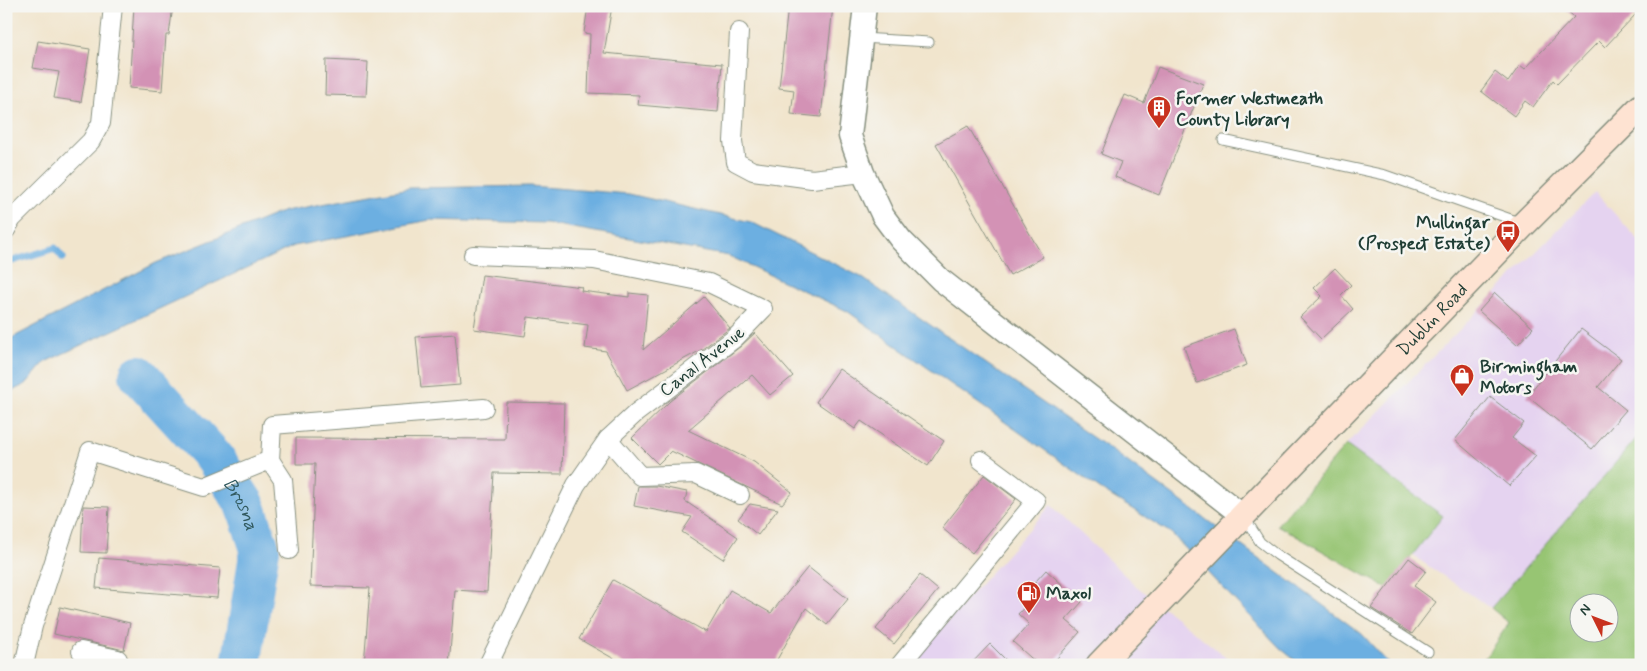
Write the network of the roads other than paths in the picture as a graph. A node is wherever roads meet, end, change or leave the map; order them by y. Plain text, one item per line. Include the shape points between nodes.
1 (113, 6) edge
2 (865, 6) edge
3 (739, 32) dead end
4 (861, 38) junction
5 (929, 42) dead end
6 (1641, 107) edge
7 (1223, 140) dead end
8 (863, 173) junction
9 (1524, 224) junction
10 (6, 230) edge
11 (473, 255) dead end
12 (484, 408) dead end
13 (608, 439) junction
14 (270, 460) junction
15 (981, 460) dead end
16 (740, 495) dead end
17 (1243, 516) junction
18 (289, 550) dead end
19 (81, 651) dead end
20 (1428, 652) dead end
21 (24, 665) edge
22 (117, 665) edge
23 (488, 665) edge
24 (900, 665) edge
25 (1099, 665) edge

1 - 10 street via 101,123 91,142 12,219
2 - 4 street
3 - 8 street via 733,141 736,162 754,171 812,179
4 - 5 lane
4 - 8 street via 850,136
6 - 9 main road, Dublin Road
7 - 9 lane via 1385,175
8 - 17 street via 882,216 941,280
9 - 17 main road, Dublin Road
11 - 13 street, Canal Avenue via 594,260 709,283 763,309 735,338 636,413
12 - 14 street via 272,425
13 - 16 street via 640,476 696,474
13 - 23 street, Canal Avenue via 576,485
14 - 18 street via 283,480
14 - 21 street via 204,487 90,451
15 - 24 street via 1036,502
17 - 20 lane via 1260,542
17 - 25 main road, Dublin Road
19 - 22 street via 118,659

